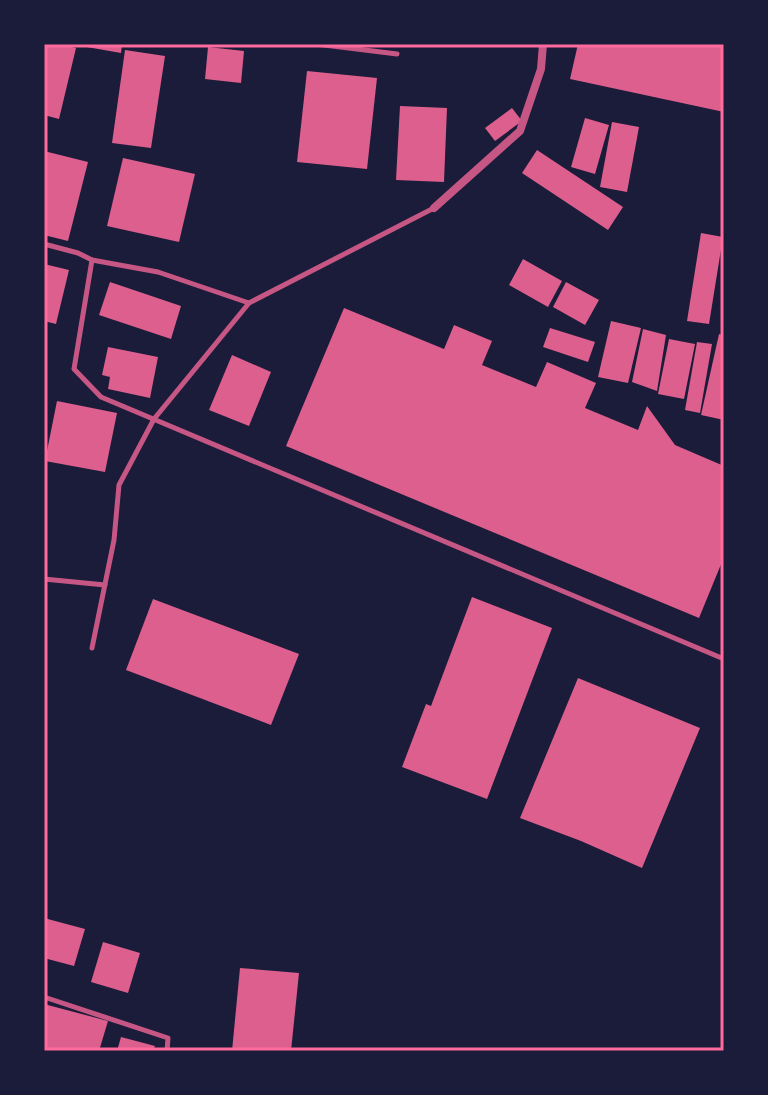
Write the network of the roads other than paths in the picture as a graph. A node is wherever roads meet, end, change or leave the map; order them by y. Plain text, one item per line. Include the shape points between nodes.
1 (316, 44) edge
2 (543, 44) edge
3 (397, 54) dead end
4 (434, 208) joint
5 (44, 244) edge
6 (92, 260) junction
7 (249, 303) junction
8 (154, 419) junction
9 (44, 579) edge
10 (105, 585) junction
11 (92, 648) dead end
12 (724, 659) edge
13 (44, 997) edge
14 (167, 1051) edge

1 - 3 lane
2 - 4 street via 541,69 520,131
4 - 7 lane
5 - 6 lane
6 - 7 lane via 158,272
6 - 8 lane via 74,369 101,397
7 - 8 lane
8 - 10 lane via 119,485
8 - 12 lane
9 - 10 lane
10 - 11 lane
13 - 14 lane via 168,1038

